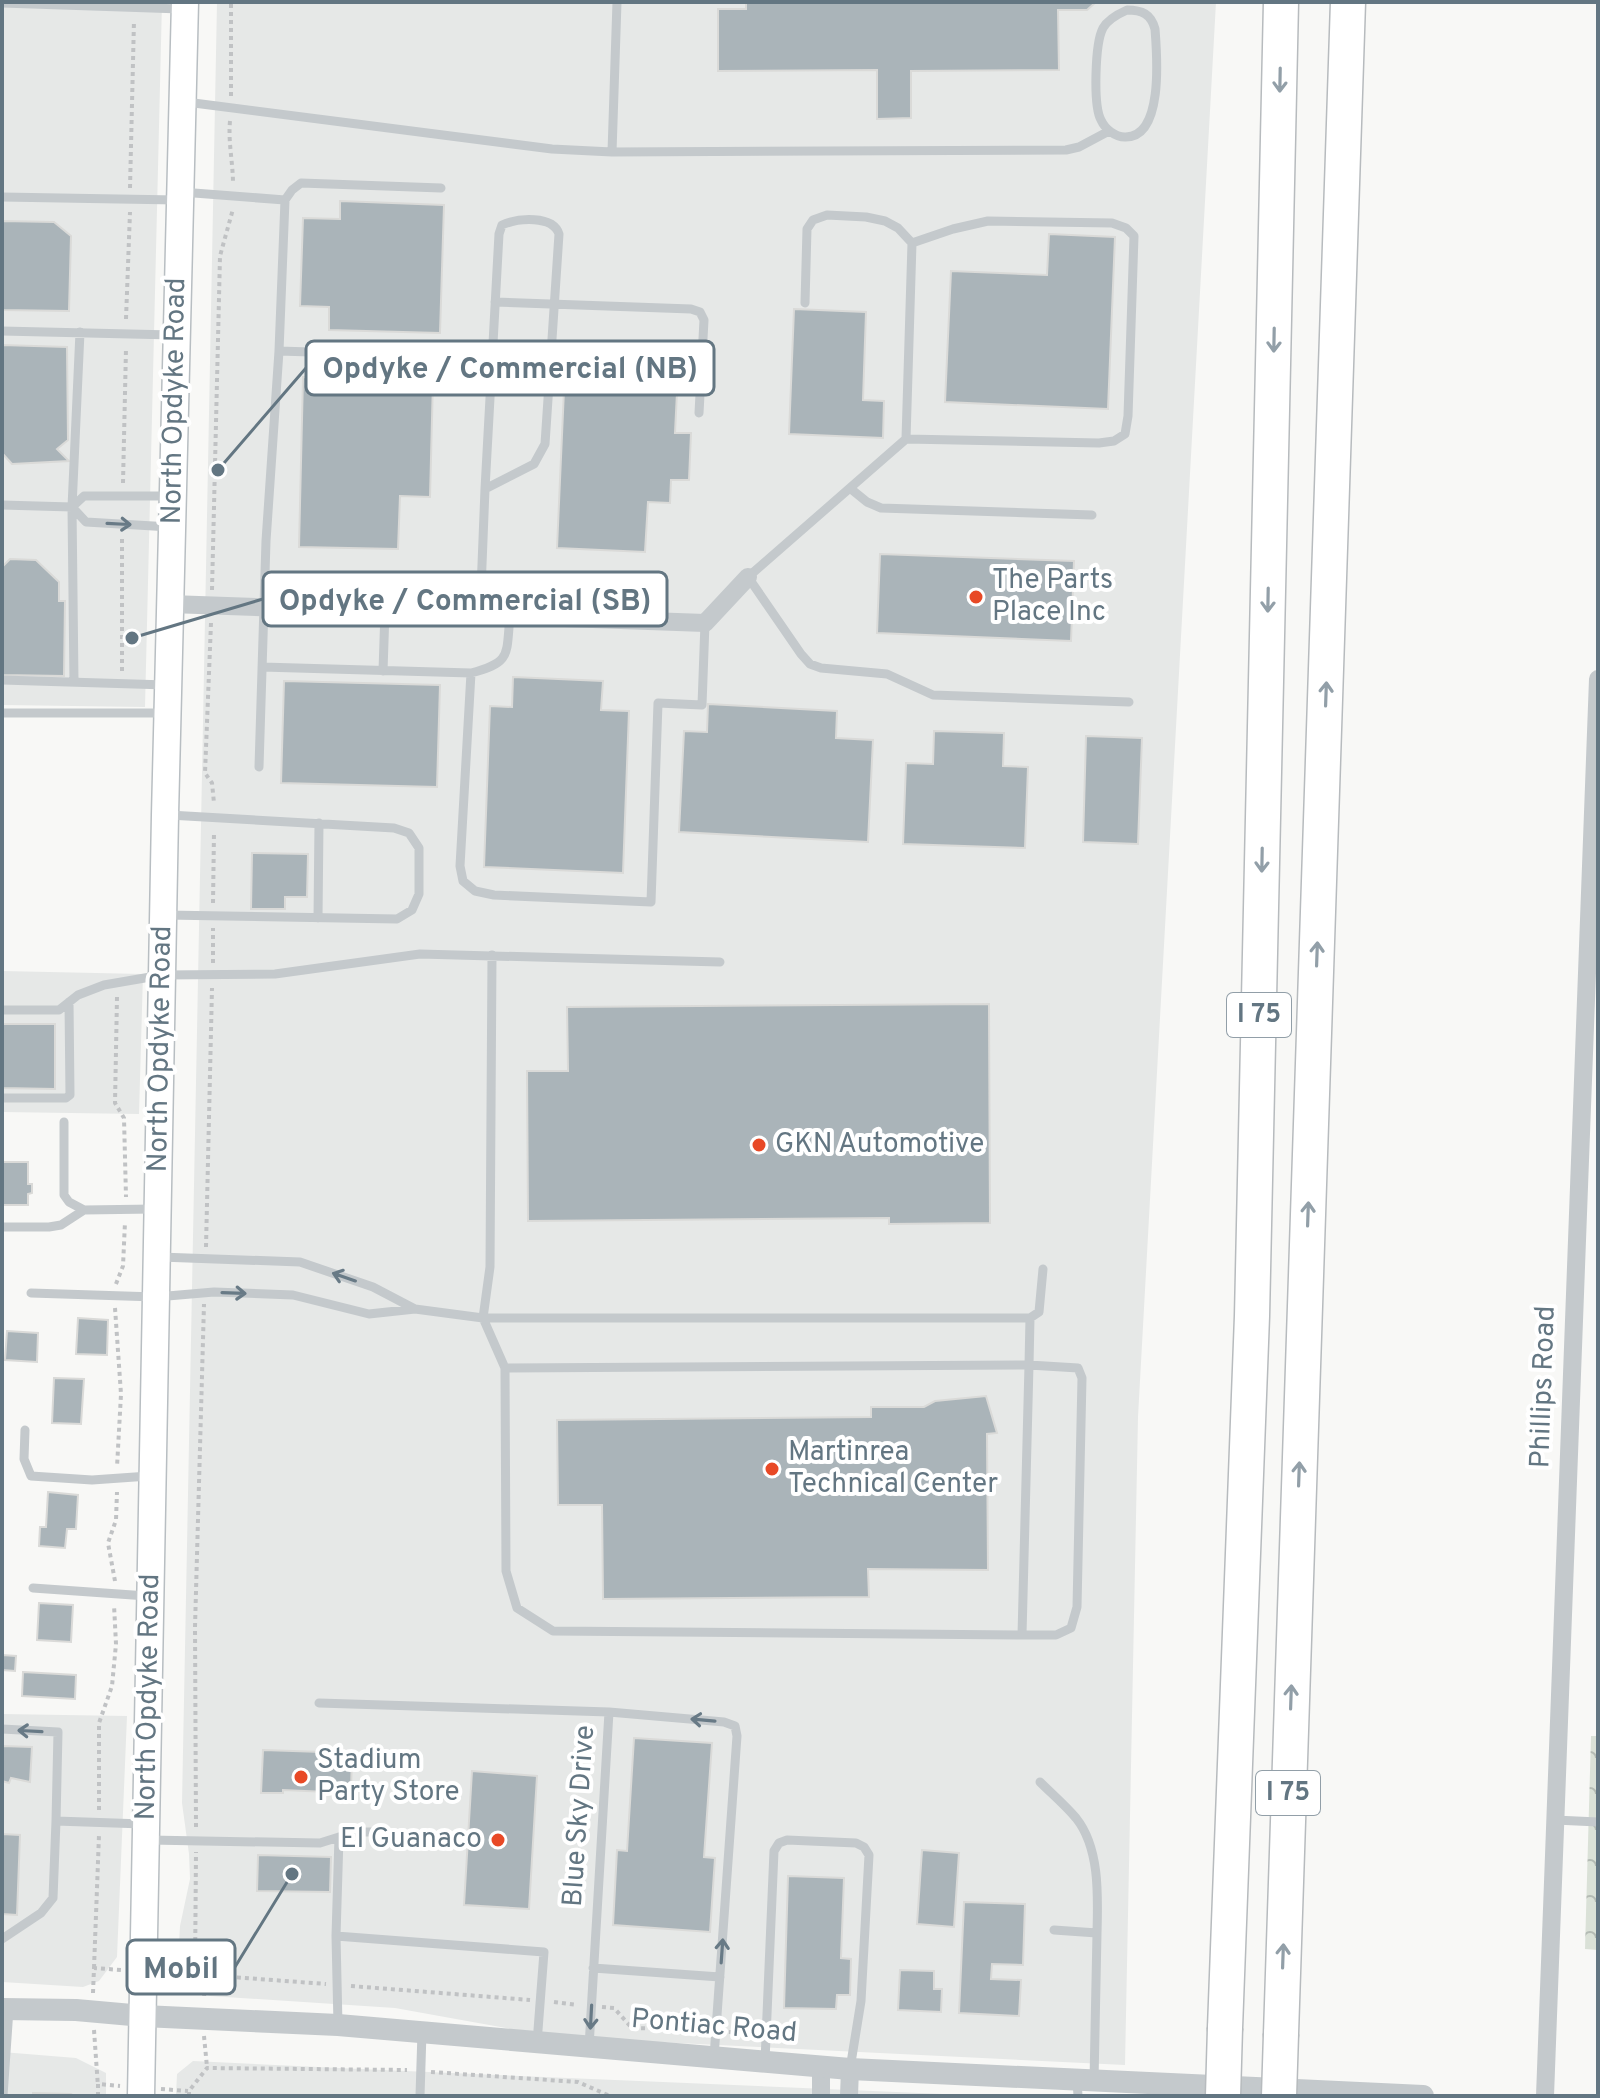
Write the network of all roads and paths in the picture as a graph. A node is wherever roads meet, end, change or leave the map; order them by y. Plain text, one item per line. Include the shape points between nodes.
1 (617, 2) edge
2 (1281, 2) edge
3 (1348, 2) edge
4 (2, 3) edge
5 (185, 5) edge
6 (1138, 6) edge
7 (182, 101) junction
8 (1109, 131) junction
9 (612, 152) junction
10 (441, 188) dead end
11 (180, 196) junction
12 (2, 197) edge
13 (285, 200) junction
14 (912, 243) junction
15 (495, 302) junction
16 (553, 303) junction
17 (805, 303) dead end
18 (2, 331) edge
19 (80, 332) junction
20 (177, 336) junction
21 (279, 351) junction
22 (437, 356) dead end
23 (699, 413) dead end
24 (906, 439) junction
25 (485, 489) junction
26 (851, 489) junction
27 (173, 496) junction
28 (2, 505) edge
29 (72, 507) junction
30 (1092, 515) dead end
31 (172, 527) junction
32 (748, 577) junction
33 (170, 604) junction
34 (264, 607) junction
35 (385, 611) junction
36 (480, 615) junction
37 (510, 616) junction
38 (705, 623) junction
39 (262, 667) junction
40 (383, 671) junction
41 (471, 673) junction
42 (1598, 679) edge
43 (2, 680) edge
44 (74, 682) junction
45 (168, 685) junction
46 (1129, 702) dead end
47 (2, 713) edge
48 (168, 713) junction
49 (259, 767) dead end
50 (165, 815) junction
51 (319, 823) junction
52 (163, 915) junction
53 (318, 918) junction
54 (492, 955) junction
55 (720, 962) dead end
56 (162, 975) junction
57 (69, 1002) junction
58 (2, 1010) edge
59 (2, 1098) edge
60 (64, 1122) dead end
61 (158, 1209) junction
62 (84, 1210) junction
63 (2, 1227) edge
64 (157, 1257) junction
65 (1043, 1269) dead end
66 (31, 1293) dead end
67 (156, 1297) junction
68 (415, 1309) junction
69 (483, 1318) junction
70 (1030, 1318) junction
71 (1029, 1365) junction
72 (505, 1368) junction
73 (25, 1430) dead end
74 (153, 1476) junction
75 (33, 1588) dead end
76 (150, 1596) junction
77 (1022, 1635) junction
78 (319, 1703) dead end
79 (609, 1712) junction
80 (2, 1729) edge
81 (1040, 1782) dead end
82 (1555, 1820) junction
83 (56, 1821) junction
84 (1598, 1822) edge
85 (146, 1832) junction
86 (379, 1832) dead end
87 (339, 1837) junction
88 (1054, 1930) dead end
89 (1097, 1933) junction
90 (336, 1936) junction
91 (2, 1939) edge
92 (593, 1968) junction
93 (205, 1975) dead end
94 (720, 1977) junction
95 (337, 1985) junction
96 (539, 2000) junction
97 (591, 2006) junction
98 (6, 2009) edge
99 (143, 2016) junction
100 (338, 2025) junction
101 (715, 2030) junction
102 (422, 2032) junction
103 (766, 2036) junction
104 (537, 2043) junction
105 (589, 2047) junction
106 (714, 2057) junction
107 (765, 2061) junction
108 (821, 2066) junction
109 (850, 2069) junction
110 (421, 2071) junction
111 (1083, 2086) edge
112 (3, 2096) edge
113 (141, 2096) edge
114 (189, 2096) edge
115 (420, 2096) edge
116 (610, 2096) edge
117 (821, 2096) edge
118 (849, 2096) edge
119 (1223, 2096) edge
120 (1279, 2096) edge
121 (1423, 2096) edge
122 (1545, 2096) edge

1 - 9 lane
2 -> 119 highway, I 75, bridge via 1252,1316
120 -> 3 highway, I 75, bridge
4 - 5 lane
5 - 7 main road, North Opdyke Road
6 - 8 lane via 1116,15 1100,36 1096,100
6 - 8 lane via 1155,29 1154,106 1150,120 1135,135
7 - 9 lane via 552,149
7 - 11 main road, North Opdyke Road
8 - 9 lane via 1066,150
10 - 13 lane via 301,183
11 - 12 lane
11 - 13 lane
11 - 20 main road, North Opdyke Road
13 - 21 lane
14 - 17 lane via 885,221 827,215 813,220 807,229
14 - 24 lane
14 - 24 lane via 988,221 1112,223 1134,236 1125,434 1099,443
15 - 16 lane
15 - 16 lane via 499,234 502,225 512,221 557,226
15 - 25 lane
16 - 23 lane via 700,312 704,320
16 - 25 lane via 545,444 534,464
18 - 19 lane
19 - 20 lane
19 - 29 lane
20 - 27 main road, North Opdyke Road
21 - 22 lane
21 - 34 lane
24 - 26 lane
25 - 36 lane
26 - 30 lane via 881,508
26 - 32 lane
27 - 29 lane via 84,496
27 - 31 main road, North Opdyke Road
28 - 29 lane
29 -> 31 lane via 86,522
29 - 44 lane
31 - 33 main road, North Opdyke Road
32 - 38 street
32 - 46 lane via 801,654 821,668 887,674 933,695
33 - 34 street
33 - 45 main road, North Opdyke Road
34 - 35 street
34 - 39 lane
35 - 36 street
35 - 40 lane
36 - 37 street
37 - 38 street
37 - 41 lane via 507,652 496,666
38 - 41 lane via 702,705 658,703 651,902 494,895 475,891 463,881
39 - 40 lane
39 - 49 lane
40 - 41 lane
42 - 82 street, Phillips Road
43 - 44 lane
44 - 45 lane
45 - 48 main road, North Opdyke Road
47 - 48 lane
48 - 50 main road, North Opdyke Road
50 - 51 lane
50 - 52 main road, North Opdyke Road
51 - 53 lane
51 - 53 lane via 409,833 419,848 419,894 412,910 397,919
52 - 53 lane
52 - 56 main road, North Opdyke Road
54 - 55 lane
54 - 56 lane via 420,954 275,974
54 - 69 lane via 490,1267
56 - 57 lane via 104,985
56 - 61 main road, North Opdyke Road
57 - 58 lane via 59,1010
57 - 59 lane via 70,1095
60 - 62 lane via 64,1195
61 - 62 lane
61 - 64 main road, North Opdyke Road
62 - 63 lane via 61,1225
64 - 67 main road, North Opdyke Road
68 -> 64 lane via 373,1287 300,1262
65 - 70 lane via 1039,1312
66 - 67 lane
67 -> 68 lane via 214,1292 293,1295 369,1314
67 - 74 main road, North Opdyke Road
68 - 69 lane
69 - 70 lane
69 - 72 lane
70 - 71 lane
71 - 72 lane
71 - 77 lane
71 - 77 lane via 1070,1366 1078,1368 1082,1378 1077,1607 1071,1628 1056,1635
72 - 77 lane via 506,1571 517,1608 553,1631
73 - 74 lane via 24,1459 31,1476
74 - 76 main road, North Opdyke Road
75 - 76 lane
76 - 85 main road, North Opdyke Road
78 - 79 lane
79 - 92 lane, Blue Sky Drive
94 -> 79 lane, Blue Sky Drive via 735,1726
83 -> 80 lane via 58,1732
81 - 89 lane via 1077,1819 1088,1841 1098,1902
82 - 84 lane
82 - 122 street, Phillips Road
83 - 85 lane
83 - 91 lane via 53,1898 41,1913
85 - 87 lane via 320,1843
85 - 99 main road, North Opdyke Road
86 - 87 lane
87 - 90 lane
88 - 89 lane
89 - 111 lane
90 - 95 lane
90 - 96 lane via 544,1952
92 - 94 lane
92 - 97 lane, Blue Sky Drive
93 - 95 path
94 - 101 lane, Blue Sky Drive
95 - 96 path
95 - 100 lane
96 - 97 path
96 - 104 lane
97 - 101 path via 614,2008 632,2028
97 -> 105 lane, Blue Sky Drive
98 - 99 street, Pontiac Road
98 - 112 lane
99 - 100 street, Pontiac Road
99 - 113 main road, North Opdyke Road
100 - 102 street, Pontiac Road
101 - 103 path
101 - 106 lane, Blue Sky Drive
102 - 104 street, Pontiac Road
102 - 110 lane
103 - 107 lane
103 - 109 lane via 774,1851 787,1840 856,1843 869,1855 861,2001
104 - 105 street, Pontiac Road
105 - 106 street, Pontiac Road
106 - 107 street, Pontiac Road
107 - 108 street, Pontiac Road
108 - 109 street, Pontiac Road
108 - 117 street
109 - 111 street, Pontiac Road
109 - 118 street
110 - 114 path via 207,2068
110 - 115 lane
110 - 116 path via 578,2082
111 - 121 street, Pontiac Road

